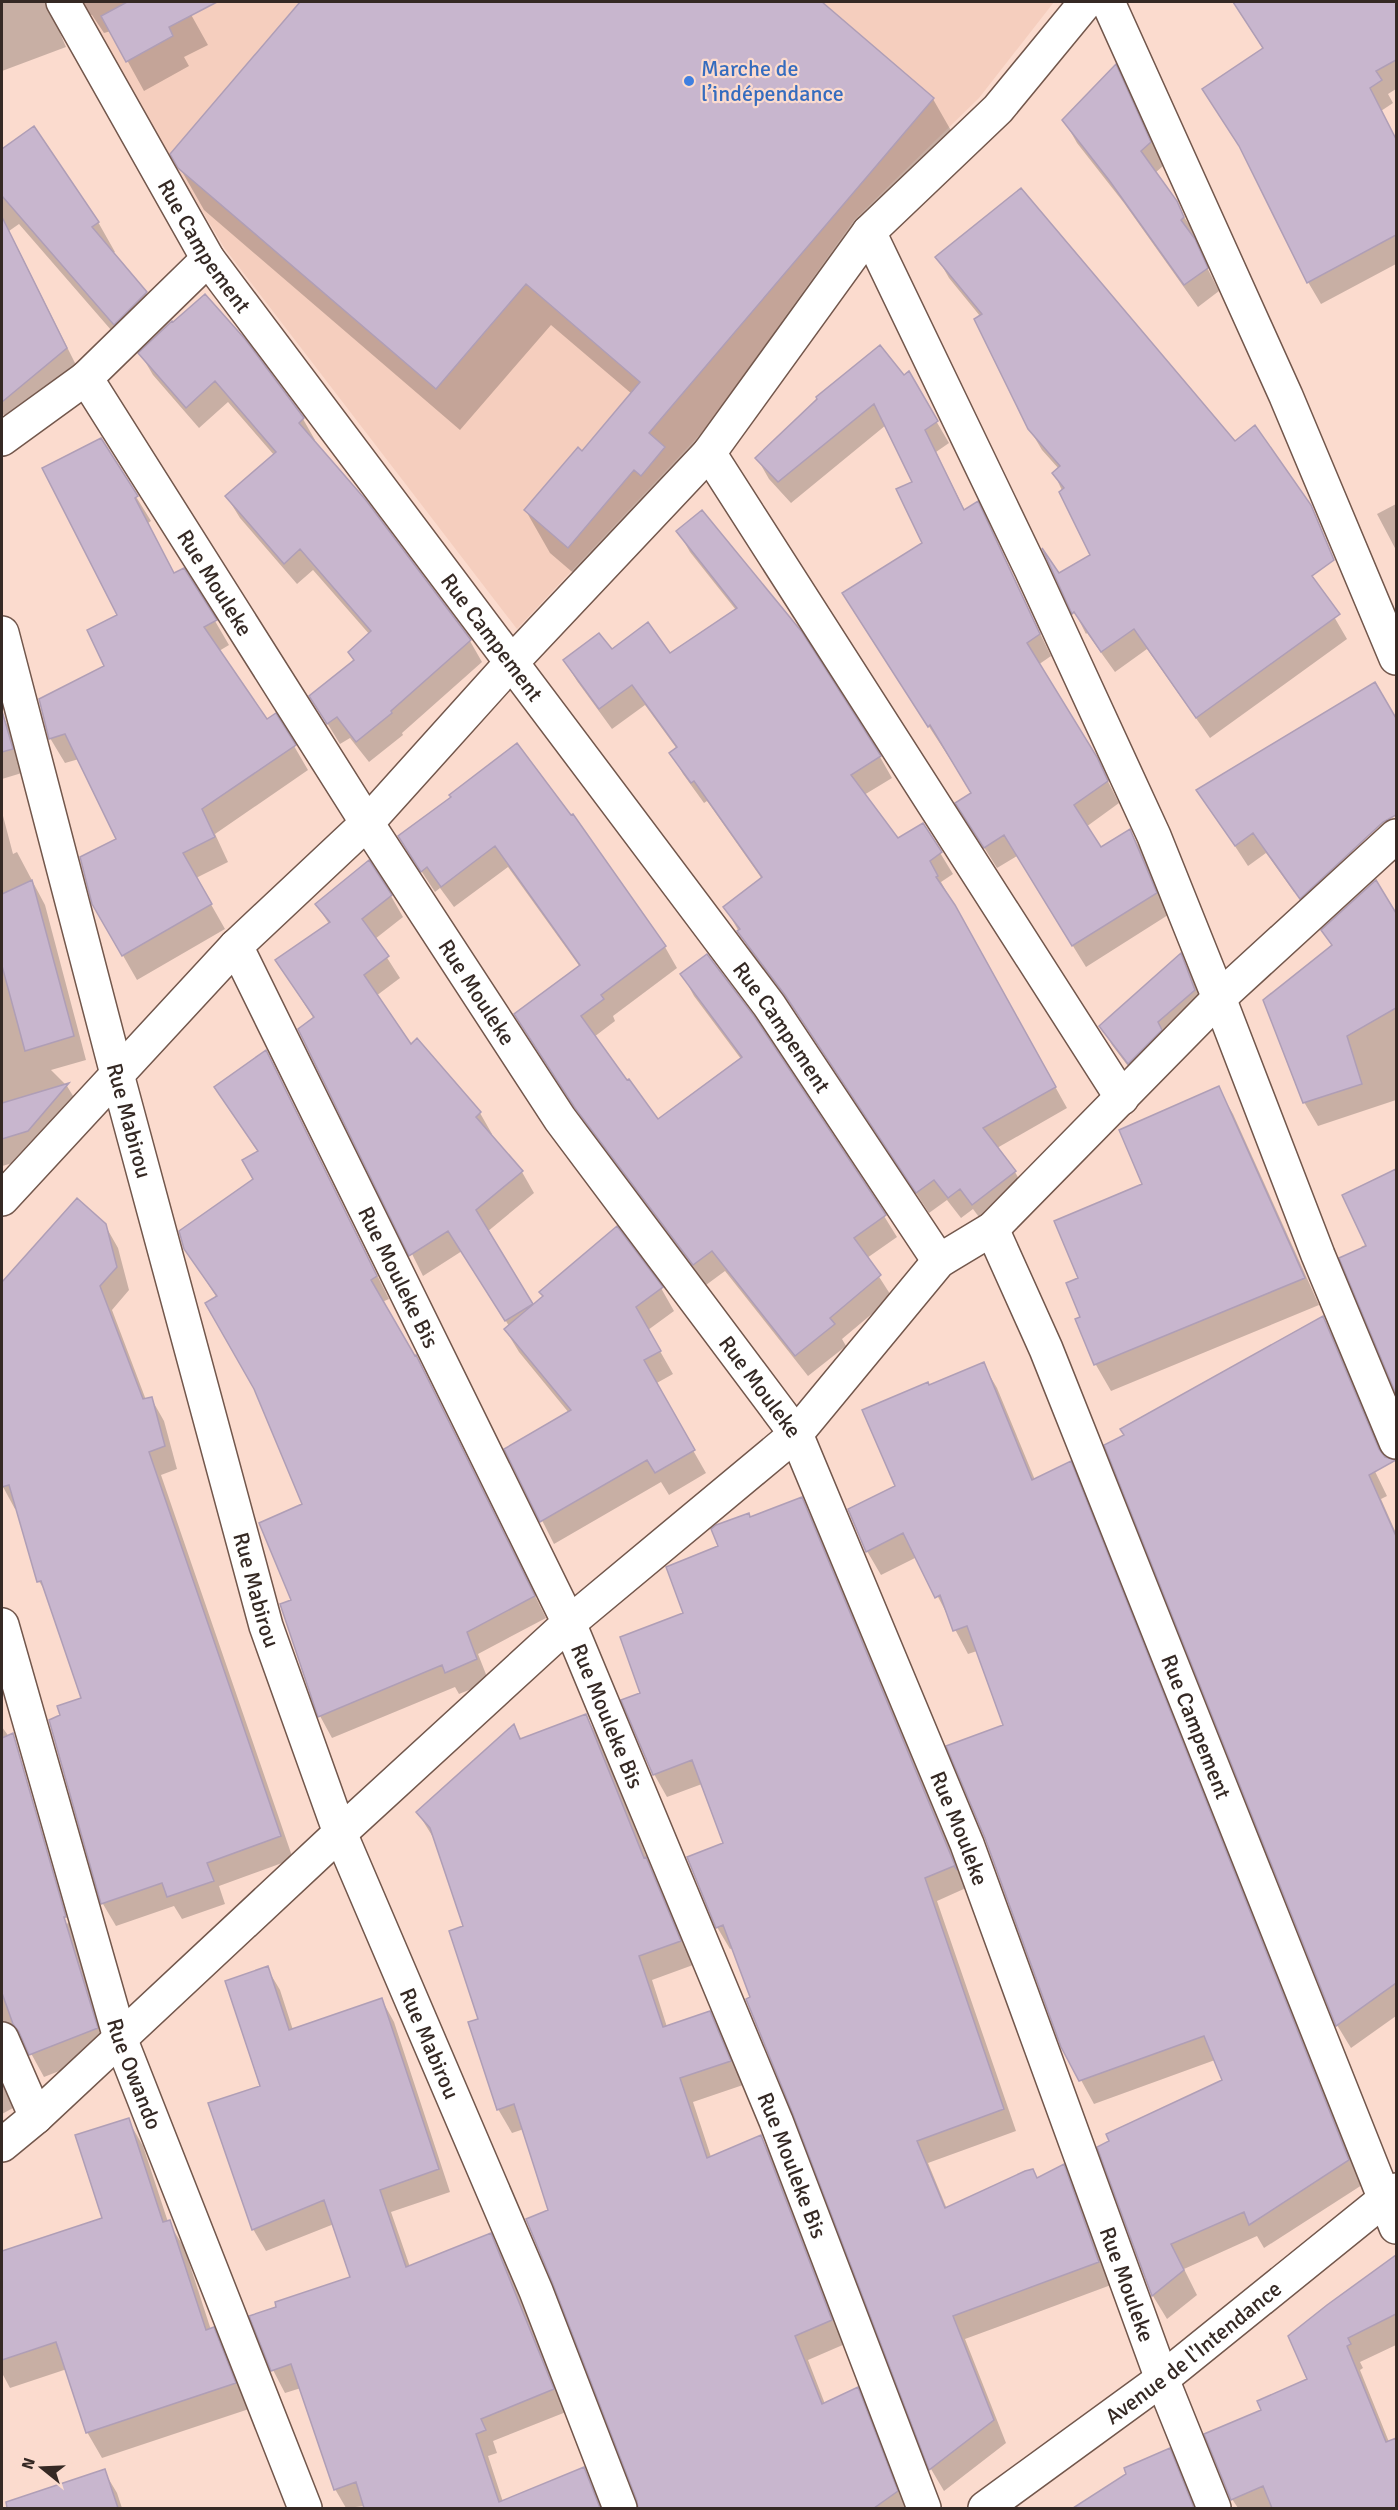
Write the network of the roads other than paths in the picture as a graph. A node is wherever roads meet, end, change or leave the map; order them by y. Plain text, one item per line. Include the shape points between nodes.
1 (63, 2) edge
2 (1086, 2) edge
3 (1108, 2) edge
4 (869, 232) junction
5 (208, 259) junction
6 (86, 378) junction
7 (2, 440) edge
8 (709, 453) junction
9 (2, 633) edge
10 (1396, 658) edge
11 (512, 662) junction
12 (367, 823) junction
13 (1396, 836) edge
14 (236, 946) junction
15 (1220, 998) junction
16 (117, 1074) junction
17 (1122, 1098) junction
18 (2, 1199) edge
19 (992, 1229) junction
20 (939, 1261) junction
21 (796, 1434) junction
22 (1396, 1442) edge
23 (569, 1623) junction
24 (2, 1625) edge
25 (340, 1833) junction
26 (120, 2038) junction
27 (2, 2039) edge
28 (36, 2117) junction
29 (2, 2145) edge
30 (1393, 2205) edge
31 (1162, 2379) junction
32 (305, 2508) edge
33 (620, 2508) edge
34 (924, 2508) edge
35 (985, 2508) edge
36 (1214, 2508) edge

1 - 5 street, Rue Campement
2 - 4 street via 998,109
3 - 10 street via 1286,396
4 - 8 street
4 - 15 street via 1154,836
5 - 6 street
5 - 11 street, Rue Campement
6 - 7 street
6 - 12 street, Rue Mouleke
8 - 11 street
8 - 17 street
9 - 16 street, Rue Mabirou
11 - 12 street
11 - 20 street, Rue Campement via 769,1005
12 - 14 street
12 - 21 street, Rue Mouleke via 560,1119
13 - 15 street
14 - 16 street
14 - 23 street, Rue Mouleke Bis
15 - 17 street
15 - 22 street via 1318,1255
16 - 18 street
16 - 25 street, Rue Mabirou via 266,1626
17 - 19 street
19 - 20 street
19 - 30 street, Rue Campement via 1050,1360
20 - 21 street
21 - 23 street
21 - 31 street, Rue Mouleke via 967,1844
23 - 25 street
23 - 34 street, Rue Mouleke Bis via 776,2121
24 - 26 street, Rue Owando
25 - 26 street
25 - 33 street, Rue Mabirou via 536,2291
26 - 28 street
26 - 32 street, Rue Owando
27 - 28 street
28 - 29 street
30 - 31 street, Avenue de l'Intendance
31 - 35 street, Avenue de l'Intendance
31 - 36 street, Rue Mouleke

